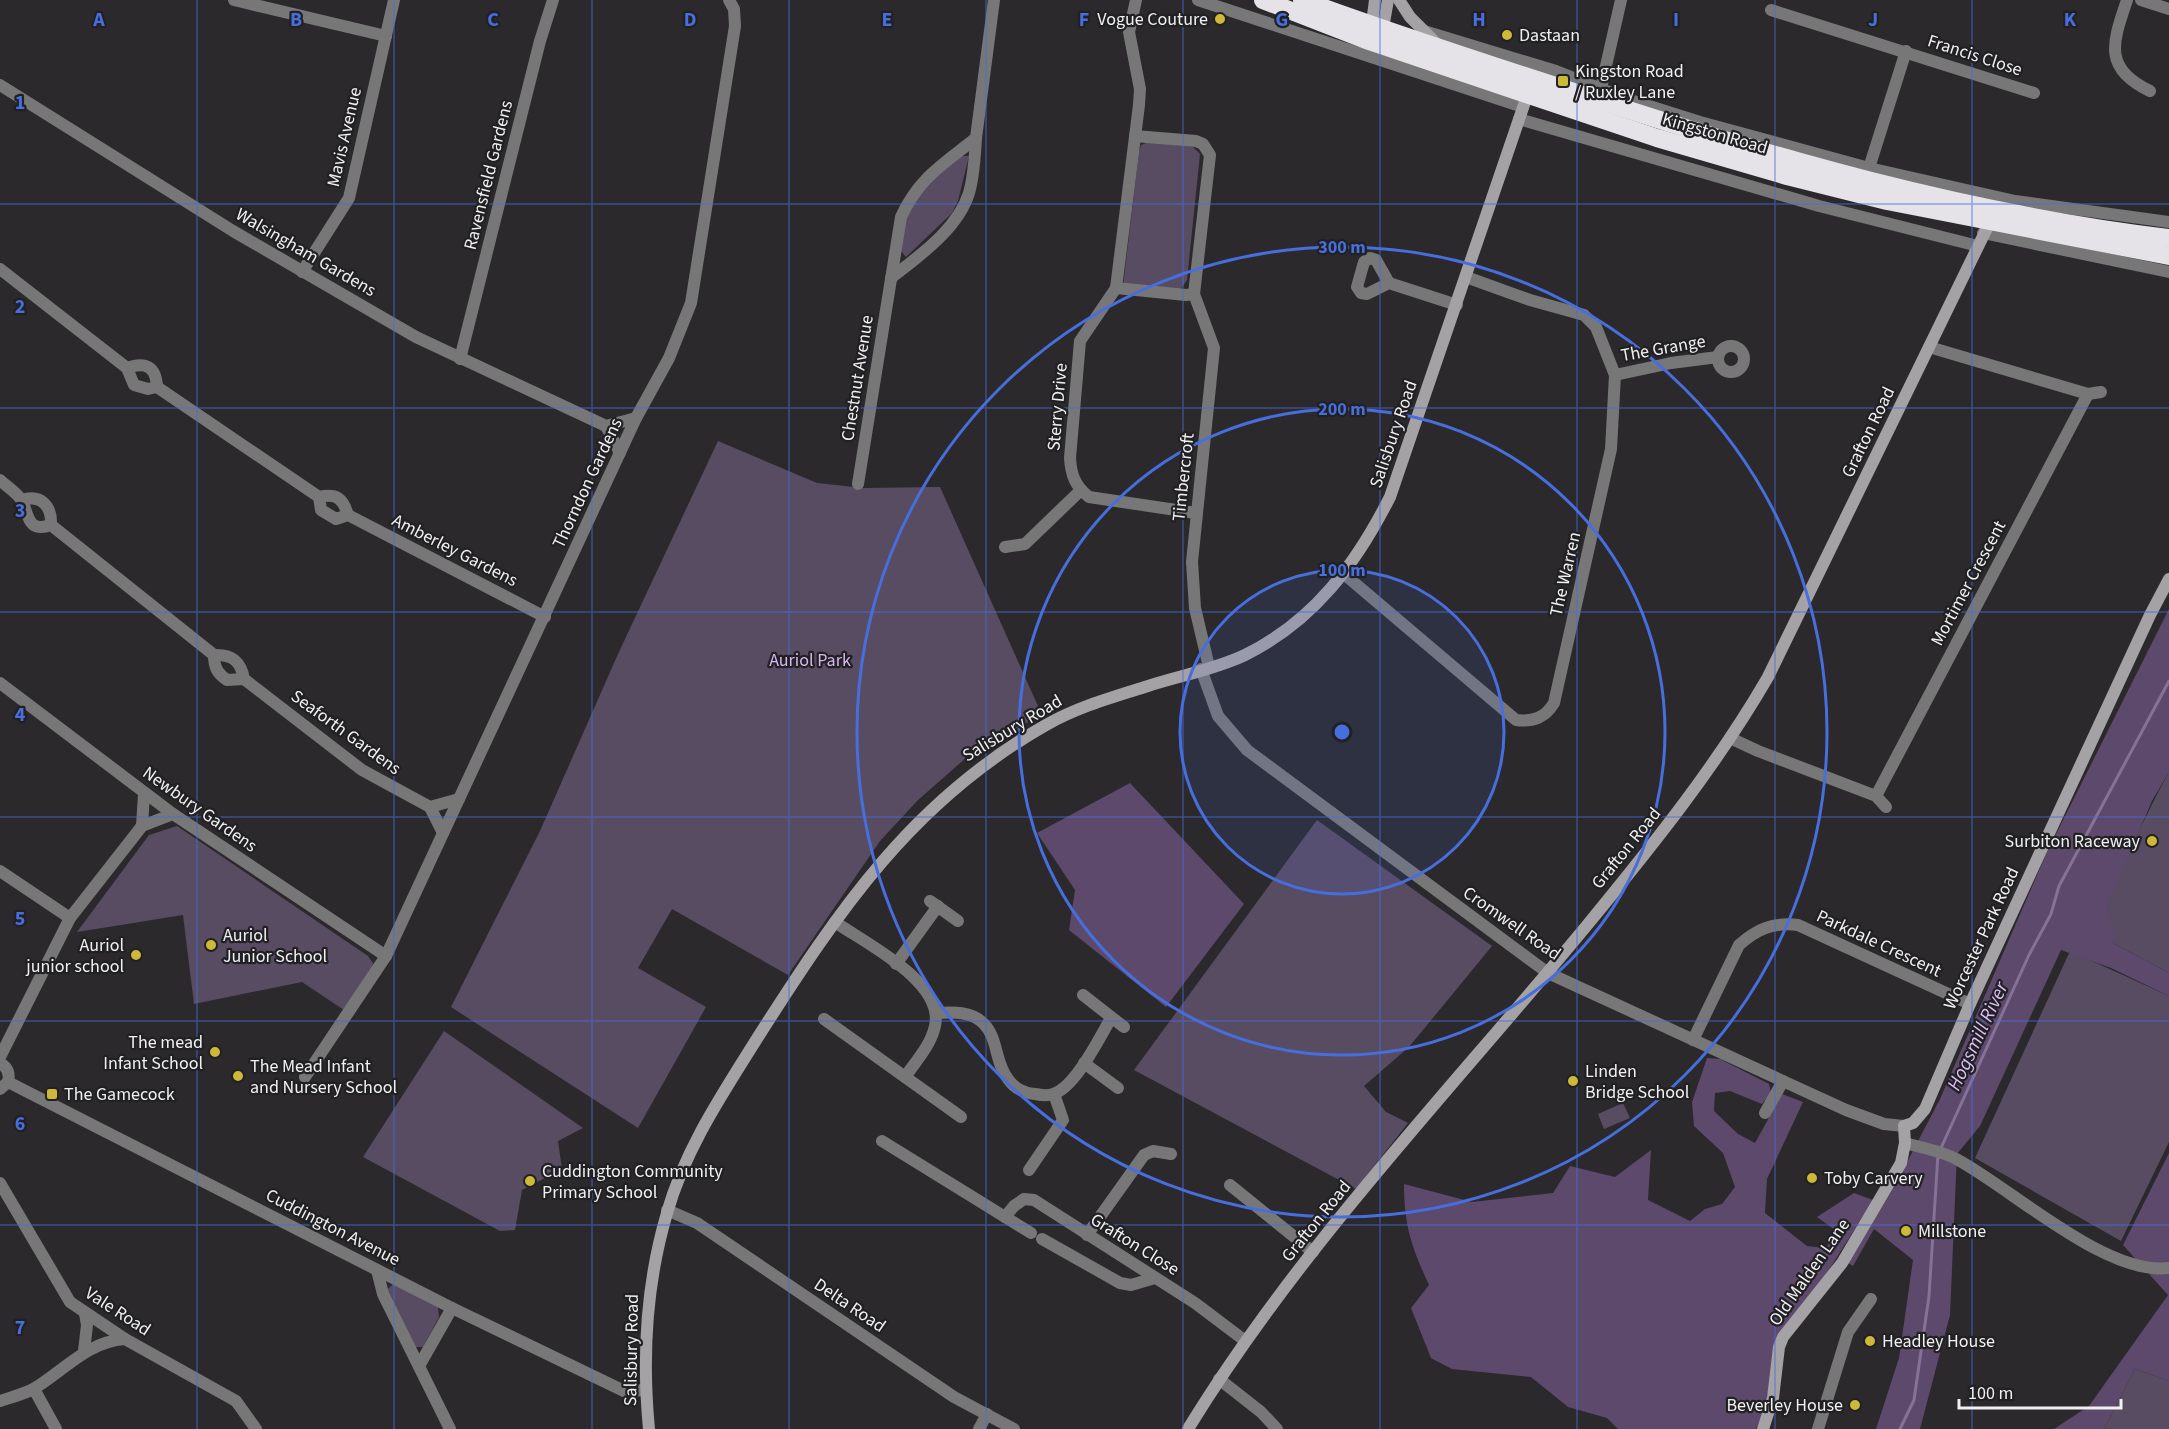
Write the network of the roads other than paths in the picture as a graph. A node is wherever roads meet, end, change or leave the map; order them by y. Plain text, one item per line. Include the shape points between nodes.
1 (234, 0) edge
2 (394, 0) edge
3 (553, 0) edge
4 (729, 0) edge
5 (994, 0) edge
6 (1136, 0) edge
7 (1198, 0) edge
8 (1263, 0) edge
9 (1302, 0) edge
10 (1375, 0) edge
11 (1388, 0) edge
12 (1399, 0) edge
13 (1621, 0) edge
14 (2127, 0) edge
15 (2141, 0) edge
16 (2169, 9) edge
17 (1771, 10) dead end
18 (1424, 31) junction
19 (1376, 35) junction
20 (386, 36) junction
21 (1442, 49) junction
22 (1906, 51) junction
23 (0, 85) edge
24 (1601, 88) junction
25 (2150, 91) dead end
26 (2034, 93) dead end
27 (1523, 106) junction
28 (1135, 136) junction
29 (976, 138) junction
30 (1869, 168) junction
31 (2169, 222) edge
32 (1987, 228) junction
33 (2169, 238) edge
34 (1978, 246) junction
35 (2169, 256) edge
36 (0, 269) edge
37 (302, 272) junction
38 (2169, 272) edge
39 (1466, 277) junction
40 (891, 278) junction
41 (1389, 283) dead end
42 (1116, 288) junction
43 (1194, 294) junction
44 (1457, 305) junction
45 (1929, 347) junction
46 (1718, 357) dead end
47 (459, 359) junction
48 (127, 368) junction
49 (1615, 375) junction
50 (157, 387) junction
51 (2101, 392) dead end
52 (2088, 394) junction
53 (636, 418) junction
54 (606, 426) junction
55 (620, 453) junction
56 (0, 480) edge
57 (858, 484) dead end
58 (1081, 490) junction
59 (319, 497) junction
60 (22, 500) junction
61 (1196, 513) junction
62 (348, 515) junction
63 (51, 525) junction
64 (1005, 547) dead end
65 (1344, 574) junction
66 (2169, 579) edge
67 (545, 617) junction
68 (214, 655) junction
69 (1205, 668) junction
70 (244, 679) junction
71 (0, 683) edge
72 (1730, 738) junction
73 (144, 794) junction
74 (1876, 796) junction
75 (459, 800) junction
76 (430, 807) junction
77 (1886, 807) dead end
78 (173, 814) junction
79 (142, 826) junction
80 (443, 833) junction
81 (0, 871) edge
82 (70, 918) junction
83 (957, 921) dead end
84 (835, 922) junction
85 (386, 956) junction
86 (896, 964) junction
87 (1548, 973) junction
88 (1083, 995) dead end
89 (1970, 1004) junction
90 (936, 1013) junction
91 (1111, 1018) junction
92 (824, 1019) dead end
93 (1124, 1027) dead end
94 (1693, 1040) junction
95 (0, 1057) edge
96 (0, 1063) edge
97 (1084, 1063) junction
98 (305, 1077) dead end
99 (905, 1077) junction
100 (1783, 1081) junction
101 (4, 1086) edge
102 (1118, 1088) dead end
103 (1054, 1094) junction
104 (1765, 1113) dead end
105 (961, 1117) dead end
106 (1904, 1126) junction
107 (882, 1141) dead end
108 (1905, 1143) junction
109 (1171, 1154) dead end
110 (1029, 1170) dead end
111 (0, 1184) edge
112 (1232, 1190) dead end
113 (667, 1210) junction
114 (1005, 1217) junction
115 (1087, 1235) junction
116 (1311, 1254) junction
117 (2169, 1268) edge
118 (377, 1270) junction
119 (1155, 1278) junction
120 (1871, 1299) dead end
121 (452, 1308) junction
122 (85, 1314) junction
123 (125, 1339) junction
124 (1244, 1341) junction
125 (84, 1351) junction
126 (419, 1366) junction
127 (1219, 1379) junction
128 (34, 1389) junction
129 (645, 1390) junction
130 (0, 1401) edge
131 (987, 1414) junction
132 (1766, 1428) edge
133 (56, 1429) edge
134 (256, 1429) edge
135 (450, 1429) edge
136 (649, 1429) edge
137 (979, 1429) edge
138 (1014, 1429) edge
139 (1188, 1429) edge
140 (1277, 1429) edge
141 (1818, 1429) edge

1 - 20 street
2 - 20 street, Mavis Avenue
3 - 47 street, Ravensfield Gardens
4 - 53 street, Thorndon Gardens via 735,26 691,303 669,358
5 - 29 street
6 - 28 street via 1129,32 1140,89
7 - 27 street
8 - 19 highway, Kingston Road
9 - 19 highway, Kingston Road
10 - 19 street
11 - 19 street
12 - 18 street
13 - 24 street
14 - 25 street via 2114,54 2122,72
15 - 16 street
17 - 22 street, Francis Close
18 - 21 street
18 - 24 street, Kingston Road
19 - 21 highway, Kingston Road
19 - 27 highway, Kingston Road
20 - 37 street, Mavis Avenue via 349,198
21 - 33 highway, Kingston Road via 1663,122 1874,182 2049,220
22 - 26 street, Francis Close
22 - 30 street, Francis Close
23 - 37 street, Walsingham Gardens
24 - 30 street, Kingston Road via 1700,122
27 - 32 highway, Kingston Road
27 - 34 street via 1820,206
27 - 39 street, Salisbury Road
28 - 42 street
28 - 43 street, Timbercroft via 1196,141 1210,155
29 - 40 street via 969,194 955,220
29 - 40 street, Chestnut Avenue via 925,178 911,195 901,217
30 - 31 street, Kingston Road via 2015,201
32 - 34 street, Grafton Road
32 - 35 highway, Kingston Road
32 - 38 street
34 - 45 street, Grafton Road
36 - 48 street, Amberley Gardens
37 - 47 street, Walsingham Gardens
39 - 44 street, Salisbury Road
39 - 49 street, The Warren via 1584,315 1596,327
40 - 57 street, Chestnut Avenue
41 - 44 street
42 - 43 street
42 - 58 street, Sterry Drive via 1080,340 1070,458 1071,475
43 - 61 street, Timbercroft via 1214,348
44 - 65 street, Salisbury Road via 1390,497
45 - 52 street
45 - 72 street, Grafton Road via 1768,677
46 - 49 street, The Grange
47 - 54 street, Walsingham Gardens
48 - 50 street, Amberley Gardens via 134,386
48 - 50 street, Amberley Gardens via 140,363 147,365 157,376
49 - 65 street, The Warren via 1611,448 1554,704 1549,712 1539,718 1516,720
50 - 59 street, Amberley Gardens
51 - 52 street
52 - 74 street, Mortimer Crescent
53 - 54 street
53 - 55 street, Thorndon Gardens
54 - 55 street
55 - 67 street, Thorndon Gardens
56 - 60 street, Seaforth Gardens
58 - 61 street via 1102,500
58 - 64 street via 1025,544
59 - 62 street, Amberley Gardens via 338,497 345,502
59 - 62 street, Amberley Gardens via 321,510 328,516 336,519
60 - 63 street, Seaforth Gardens via 30,522
60 - 63 street, Seaforth Gardens via 31,497 45,503
61 - 69 street, Timbercroft via 1192,562
62 - 67 street, Amberley Gardens
63 - 68 street, Seaforth Gardens
65 - 69 street, Salisbury Road via 1316,606 1281,635 1243,656
66 - 89 street, Worcester Park Road
67 - 75 street, Thorndon Gardens
68 - 70 street, Seaforth Gardens via 235,659
68 - 70 street, Seaforth Gardens via 216,671 227,680
69 - 84 street, Salisbury Road via 1054,720 982,765 922,816 884,856
69 - 87 street, Cromwell Road via 1218,716 1246,750
70 - 76 street, Seaforth Gardens via 363,770
71 - 73 street, Newbury Gardens
72 - 74 street
72 - 87 street, Grafton Road via 1686,801
73 - 78 street, Newbury Gardens
73 - 79 street
74 - 77 street
75 - 76 street
75 - 80 street, Thorndon Gardens
76 - 80 street
78 - 79 street
78 - 85 street, Newbury Gardens
79 - 82 street
80 - 85 street, Thorndon Gardens
81 - 82 street
82 - 95 street
83 - 86 street via 934,904
84 - 86 street
84 - 113 street, Salisbury Road via 706,1123 684,1164
85 - 98 street, Thorndon Gardens
86 - 90 street via 927,990
87 - 94 street, Cromwell Road
87 - 116 street, Grafton Road
88 - 91 street
89 - 94 street, Parkdale Crescent via 1798,925 1769,926 1739,945
89 - 106 street, Worcester Park Road via 1925,1109 1913,1123
90 - 99 street via 929,1043
90 - 103 street via 957,1012 976,1017 989,1030 1002,1069 1014,1085 1032,1094
91 - 93 street
91 - 97 street
92 - 99 street
94 - 100 street, Cromwell Road
96 - 101 street via 7,1068
97 - 102 street
97 - 103 street via 1065,1087
99 - 105 street
100 - 104 street
100 - 106 street, Cromwell Road via 1884,1124
101 - 118 street, Cuddington Avenue
103 - 110 street via 1063,1120
106 - 108 street
107 - 114 street
108 - 117 street via 1958,1159 2042,1217 2142,1269
108 - 132 street, Old Malden Lane via 1901,1163 1842,1263 1779,1347
109 - 115 street via 1153,1151 1144,1155
111 - 122 street, Vale Road via 70,1302
112 - 116 street
113 - 129 street, Salisbury Road via 649,1294
113 - 131 street, Delta Road via 697,1223 954,1397
114 - 115 street, Grafton Close via 1024,1199 1034,1200
114 - 119 street via 1120,1283 1131,1285
115 - 119 street, Grafton Close
116 - 124 street, Grafton Road
118 - 121 street, Cuddington Avenue
118 - 126 street via 383,1294
119 - 124 street, Grafton Close via 1195,1302
120 - 141 street via 1848,1332
121 - 126 street
121 - 129 street, Cuddington Avenue via 624,1391
122 - 123 street, Vale Road
122 - 125 street
123 - 125 street via 110,1340
123 - 134 street, Vale Road via 236,1401
124 - 127 street, Grafton Road
125 - 128 street
126 - 135 street
127 - 139 street, Grafton Road
127 - 140 street
128 - 130 street
128 - 133 street
129 - 136 street, Salisbury Road
131 - 137 street
131 - 138 street, Delta Road

